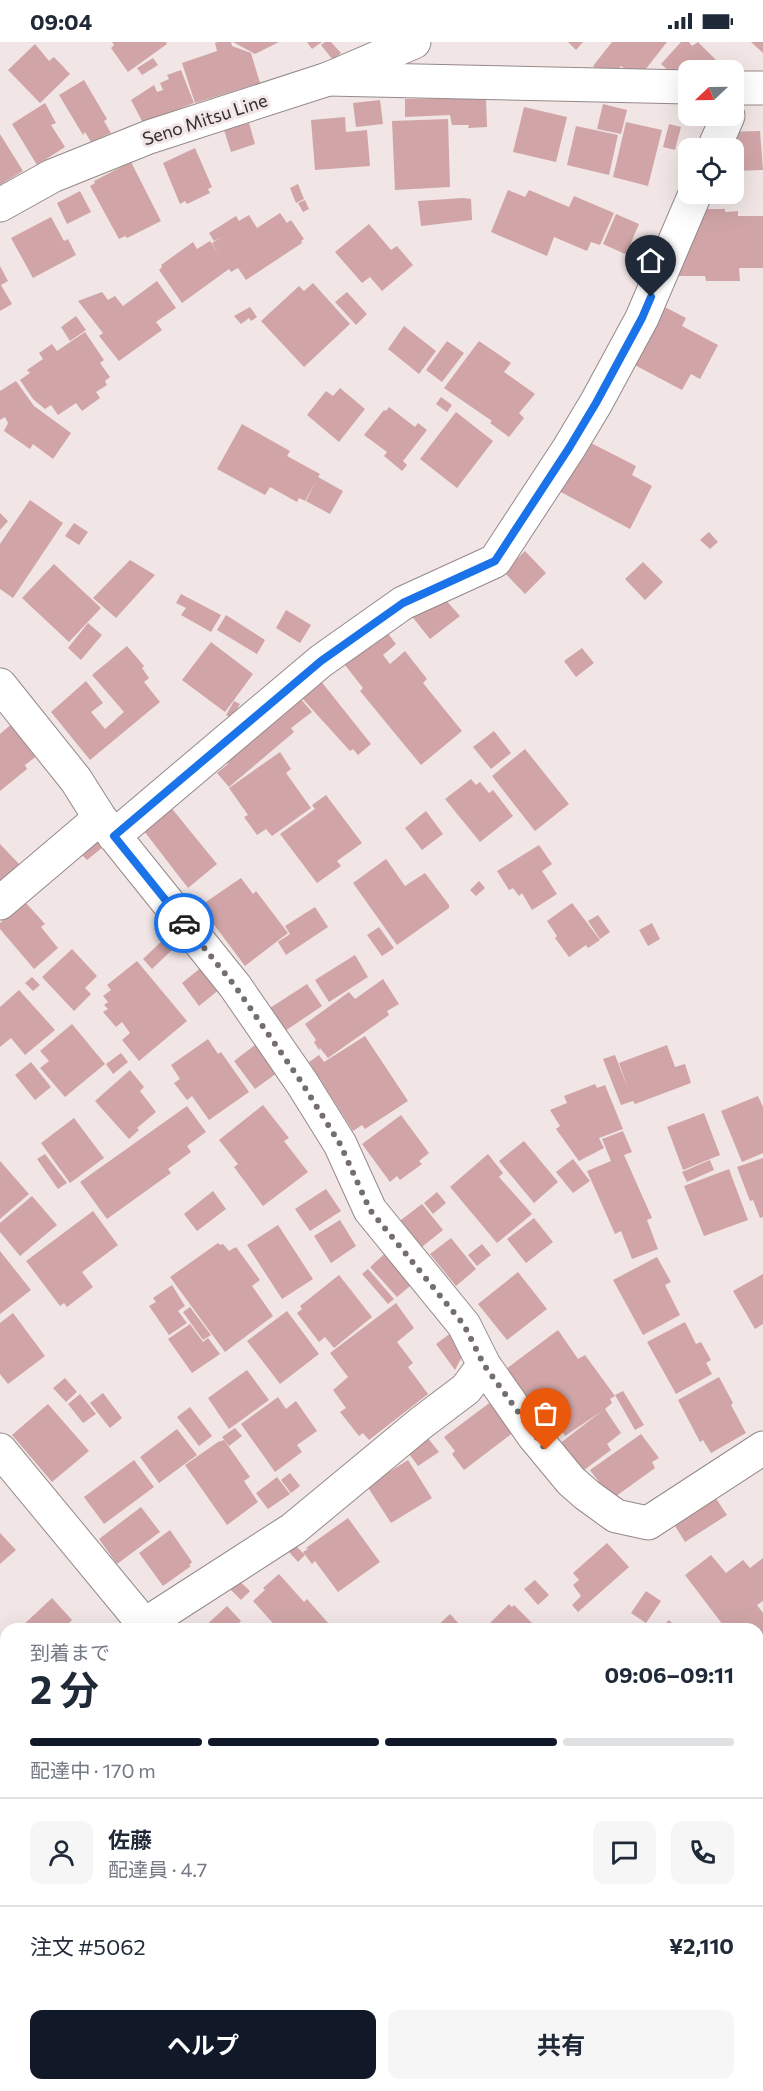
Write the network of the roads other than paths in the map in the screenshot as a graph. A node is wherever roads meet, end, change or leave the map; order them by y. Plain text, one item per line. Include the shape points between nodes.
1 (414, 42) edge
2 (328, 79) junction
3 (678, 87) edge
4 (691, 204) edge
5 (0, 205) edge
6 (0, 684) edge
7 (107, 827) junction
8 (0, 903) edge
9 (484, 1365) junction
10 (763, 1448) edge
11 (0, 1450) edge
12 (134, 1623) edge
13 (137, 1623) edge

1 - 2 street, Seno Mitsu Line
2 - 3 street
2 - 5 street, Seno Mitsu Line via 149,137 52,176
4 - 7 street via 642,318 596,403 495,561 403,603 321,661
6 - 7 street via 76,780
7 - 8 street
7 - 9 street via 235,986 340,1144 370,1210 464,1325
9 - 10 street via 571,1481 616,1516 648,1523
9 - 13 street via 466,1389 293,1528
11 - 12 street

